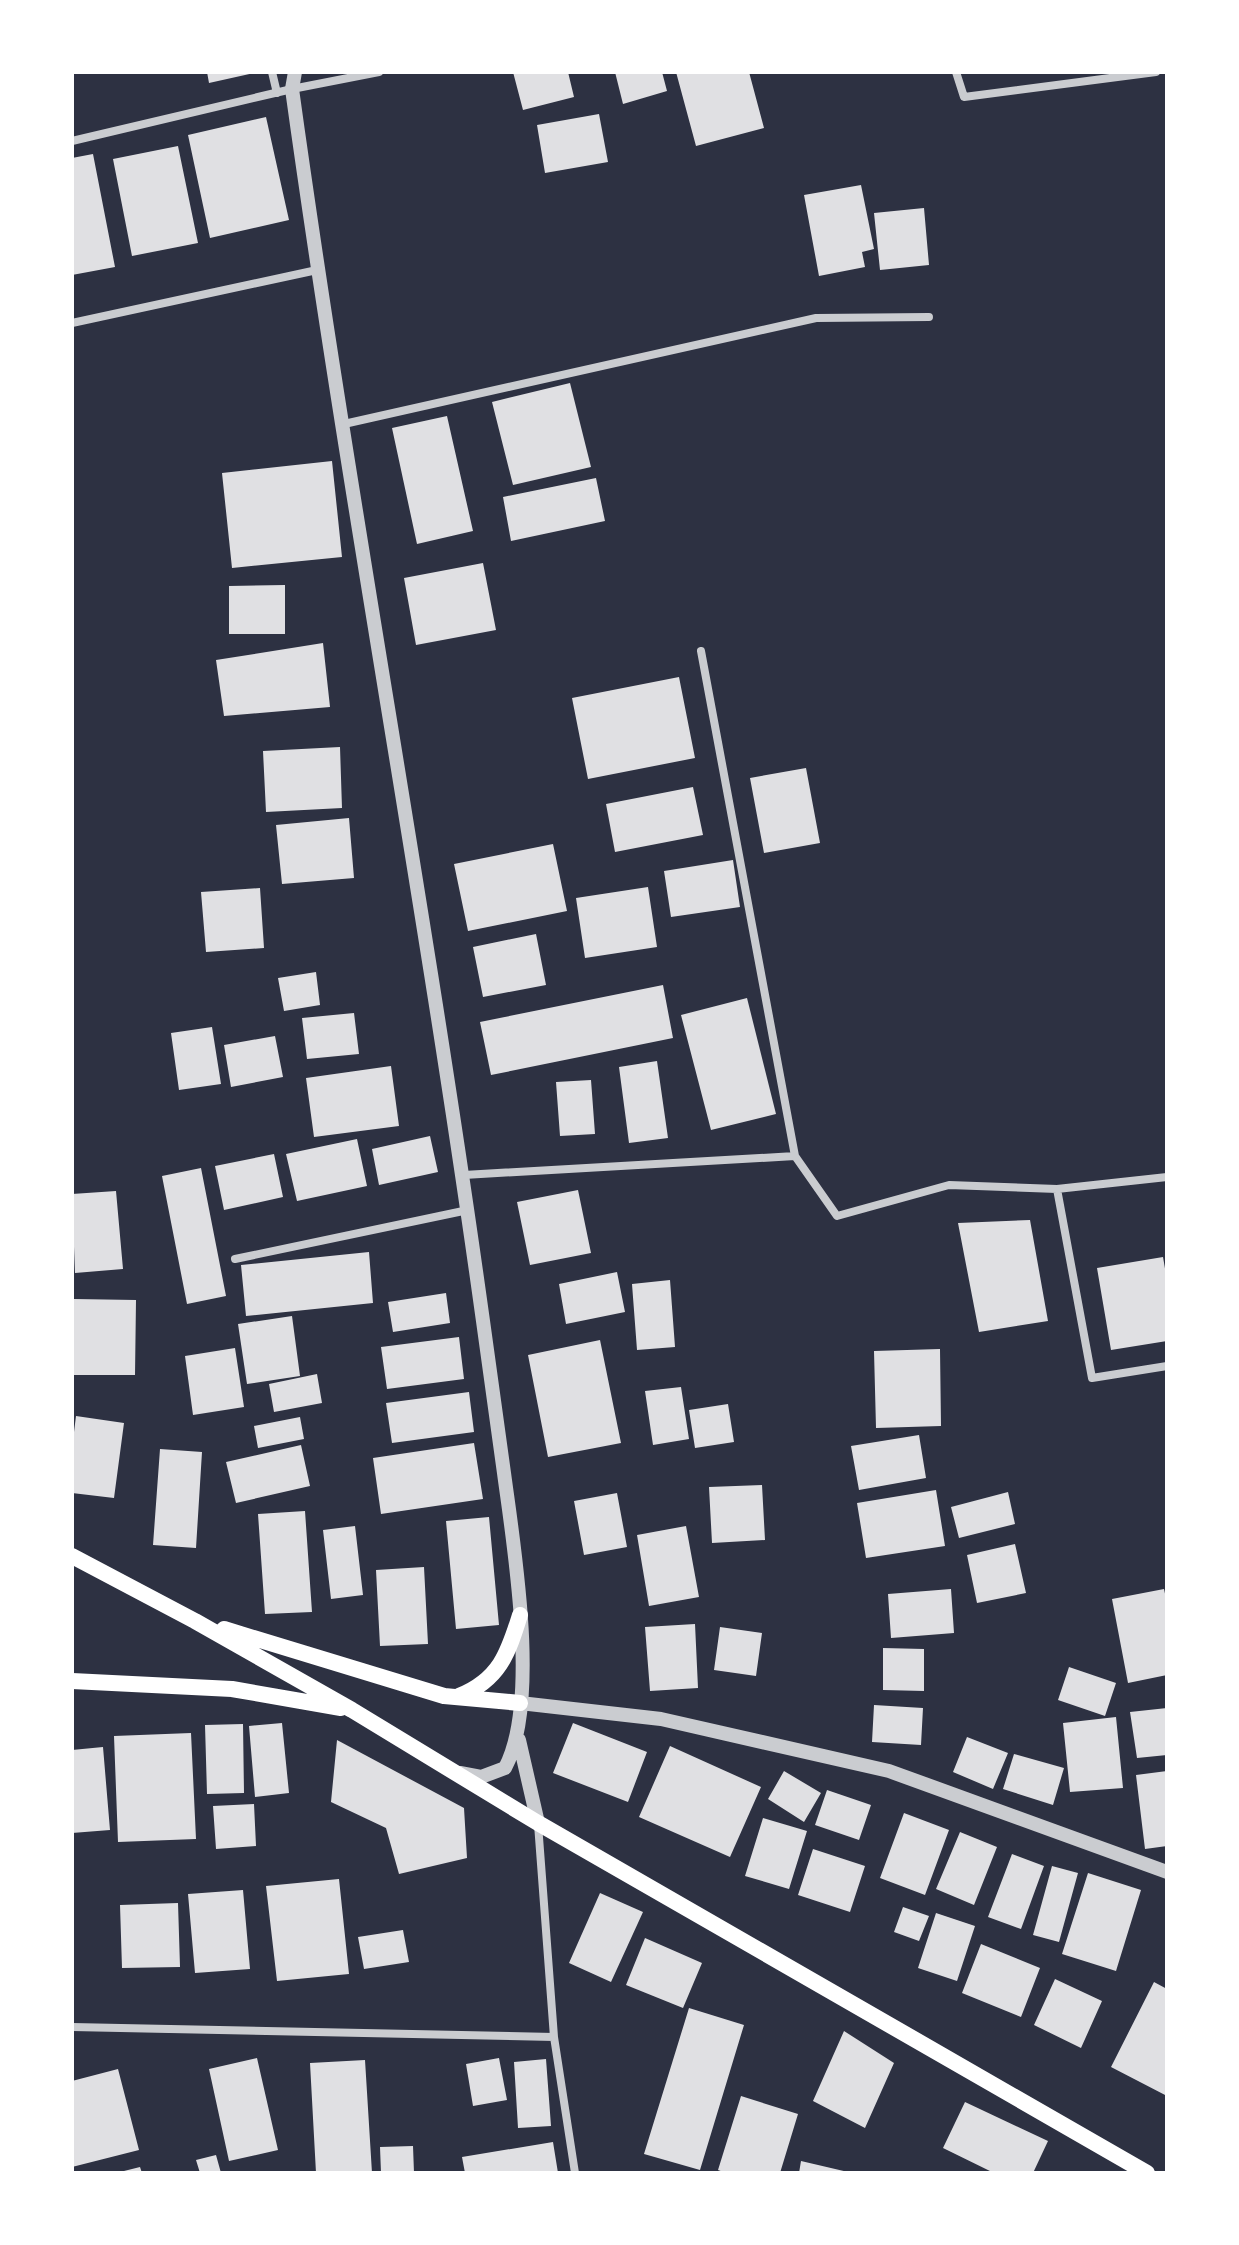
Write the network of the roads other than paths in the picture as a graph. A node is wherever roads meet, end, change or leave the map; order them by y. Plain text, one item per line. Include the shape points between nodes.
1 (272, 72) edge
2 (295, 72) edge
3 (379, 72) edge
4 (956, 72) edge
5 (1156, 72) edge
6 (284, 91) junction
7 (72, 141) edge
8 (317, 270) junction
9 (929, 317) dead end
10 (72, 323) edge
11 (344, 424) junction
12 (701, 651) dead end
13 (795, 1156) junction
14 (464, 1175) junction
15 (1167, 1177) edge
16 (1057, 1189) junction
17 (468, 1210) junction
18 (235, 1259) dead end
19 (1167, 1366) edge
20 (72, 1556) edge
21 (520, 1615) junction
22 (195, 1621) junction
23 (72, 1681) edge
24 (456, 1697) junction
25 (520, 1703) junction
26 (352, 1710) junction
27 (518, 1735) junction
28 (453, 1771) junction
29 (538, 1823) junction
30 (1167, 1872) edge
31 (72, 2027) edge
32 (554, 2037) junction
33 (575, 2173) edge
34 (1147, 2173) edge

1 - 6 street
2 - 6 street
3 - 6 street
4 - 5 street via 964,97
6 - 7 street
6 - 8 street
8 - 10 street
8 - 11 street
9 - 11 street via 816,318
11 - 14 street
12 - 13 street
13 - 14 street
13 - 16 street via 837,1216 949,1185
14 - 17 street
15 - 16 street
16 - 19 street via 1092,1378
17 - 18 street
17 - 21 street
20 - 22 main road
21 - 24 main road via 498,1667 480,1687
21 - 25 street
22 - 24 main road
22 - 26 main road
23 - 26 main road via 232,1689
24 - 25 main road
25 - 27 street
25 - 30 street via 661,1719 889,1771
26 - 28 main road
27 - 28 street via 505,1768 481,1777
27 - 29 street
28 - 29 main road
29 - 32 street
29 - 34 main road
31 - 32 street
32 - 33 street

